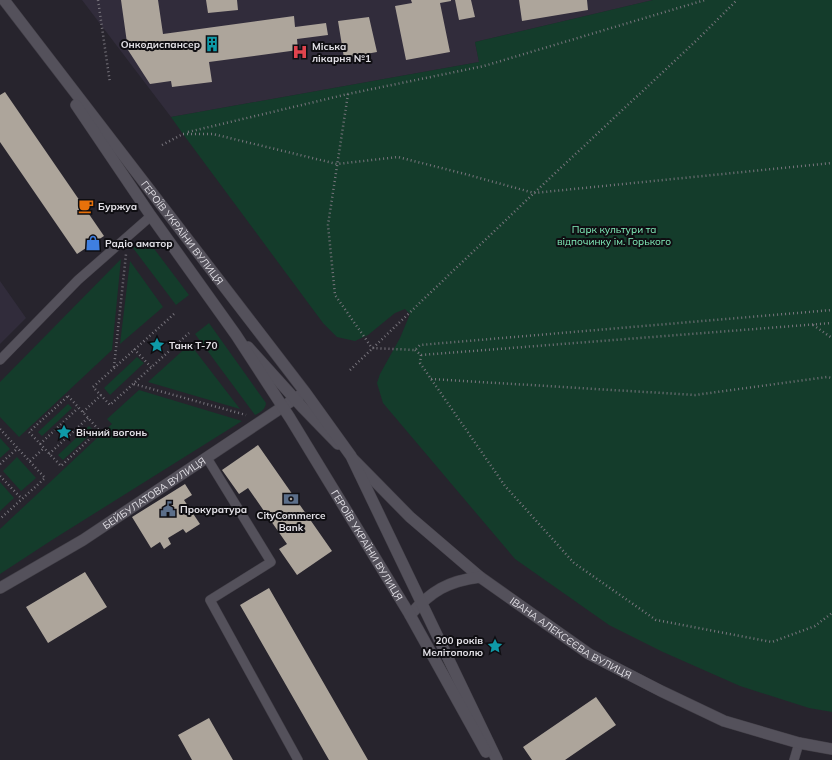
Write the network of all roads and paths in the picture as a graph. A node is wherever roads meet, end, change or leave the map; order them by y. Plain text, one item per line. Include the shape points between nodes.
1 (4, 0) edge
2 (98, 0) edge
3 (705, 0) edge
4 (737, 0) edge
5 (12, 10) junction
6 (110, 83) dead end
7 (348, 94) junction
8 (183, 134) junction
9 (162, 145) dead end
10 (832, 163) edge
11 (338, 164) junction
12 (534, 193) junction
13 (151, 216) junction
14 (126, 250) dead end
15 (832, 310) edge
16 (174, 314) dead end
17 (832, 323) edge
18 (812, 324) junction
19 (189, 333) dead end
20 (236, 335) junction
21 (832, 338) edge
22 (372, 348) junction
23 (134, 349) junction
24 (416, 350) junction
25 (421, 355) junction
26 (0, 360) edge
27 (114, 367) junction
28 (151, 367) junction
29 (350, 370) dead end
30 (832, 378) edge
31 (431, 379) junction
32 (133, 384) junction
33 (305, 392) junction
34 (100, 396) junction
35 (295, 399) junction
36 (78, 408) junction
37 (283, 408) junction
38 (83, 412) junction
39 (252, 417) dead end
40 (88, 418) junction
41 (0, 429) edge
42 (40, 444) junction
43 (18, 448) junction
44 (44, 448) junction
45 (49, 454) junction
46 (351, 456) junction
47 (207, 458) junction
48 (30, 461) junction
49 (0, 464) edge
50 (0, 476) edge
51 (22, 499) junction
52 (0, 519) edge
53 (480, 576) junction
54 (0, 588) edge
55 (421, 602) junction
56 (832, 613) edge
57 (410, 615) junction
58 (799, 743) junction
59 (832, 749) edge
60 (298, 760) edge
61 (490, 760) edge
62 (497, 760) edge
63 (794, 760) edge

1 - 5 main road, ГЕРОЇВ УКРАЇНИ ВУЛИЦЯ
2 - 6 path
3 - 7 path via 484,66
4 - 12 path
5 - 13 main road, ГЕРОЇВ УКРАЇНИ ВУЛИЦЯ
5 - 33 main road, ГЕРОЇВ УКРАЇНИ ВУЛИЦЯ
7 - 8 path
7 - 11 path
8 - 9 path
8 - 11 path via 213,134
10 - 12 path
11 - 12 path via 398,157
11 - 22 path via 328,225 335,296
12 - 22 path
13 - 20 main road, ГЕРОЇВ УКРАЇНИ ВУЛИЦЯ
13 - 26 lane via 78,280
14 - 27 path
15 - 24 path via 420,345
16 - 23 path
17 - 18 path
18 - 21 path
18 - 25 path
19 - 28 path
20 - 35 main road, ГЕРОЇВ УКРАЇНИ ВУЛИЦЯ
20 - 37 main road, ГЕРОЇВ УКРАЇНИ ВУЛИЦЯ
22 - 24 path
22 - 29 path
23 - 27 path
23 - 28 path
24 - 25 path
25 - 31 path via 420,363
27 - 34 path via 93,387
28 - 32 path
30 - 31 path via 695,395
31 - 56 path via 505,486 574,563 656,620 772,642 815,626
32 - 34 path via 110,405
32 - 39 path
33 - 35 main road, БЕЙБУЛАТОВА ВУЛИЦЯ
33 - 46 main road, ГЕРОЇВ УКРАЇНИ ВУЛИЦЯ
34 - 38 path
35 - 37 main road, БЕЙБУЛАТОВА ВУЛИЦЯ
35 - 46 main road, ГЕРОЇВ УКРАЇНИ ВУЛИЦЯ
36 - 38 path
36 - 42 path
36 - 42 path via 68,396 29,432
37 - 47 main road, БЕЙБУЛАТОВА ВУЛИЦЯ
37 - 57 main road, ГЕРОЇВ УКРАЇНИ ВУЛИЦЯ
38 - 40 path
40 - 45 path
40 - 45 path via 100,430 61,466
41 - 43 path
42 - 44 path
43 - 48 path
43 - 49 path
44 - 45 path
44 - 48 path
46 - 53 main road, ІВАНА АЛЕКСЄЄВА ВУЛИЦЯ via 410,517
46 - 55 main road, ГЕРОЇВ УКРАЇНИ ВУЛИЦЯ
47 - 54 main road, БЕЙБУЛАТОВА ВУЛИЦЯ via 83,540
47 - 60 lane via 271,562 210,600
48 - 51 path via 45,478
50 - 51 path
51 - 52 path
53 - 55 main road via 442,587
53 - 58 main road, ІВАНА АЛЕКСЄЄВА ВУЛИЦЯ via 589,654 724,721
55 - 57 main road
55 - 62 main road, ГЕРОЇВ УКРАЇНИ ВУЛИЦЯ
57 - 61 main road, ГЕРОЇВ УКРАЇНИ ВУЛИЦЯ
58 - 59 main road, ІВАНА АЛЕКСЄЄВА ВУЛИЦЯ
58 - 63 lane

